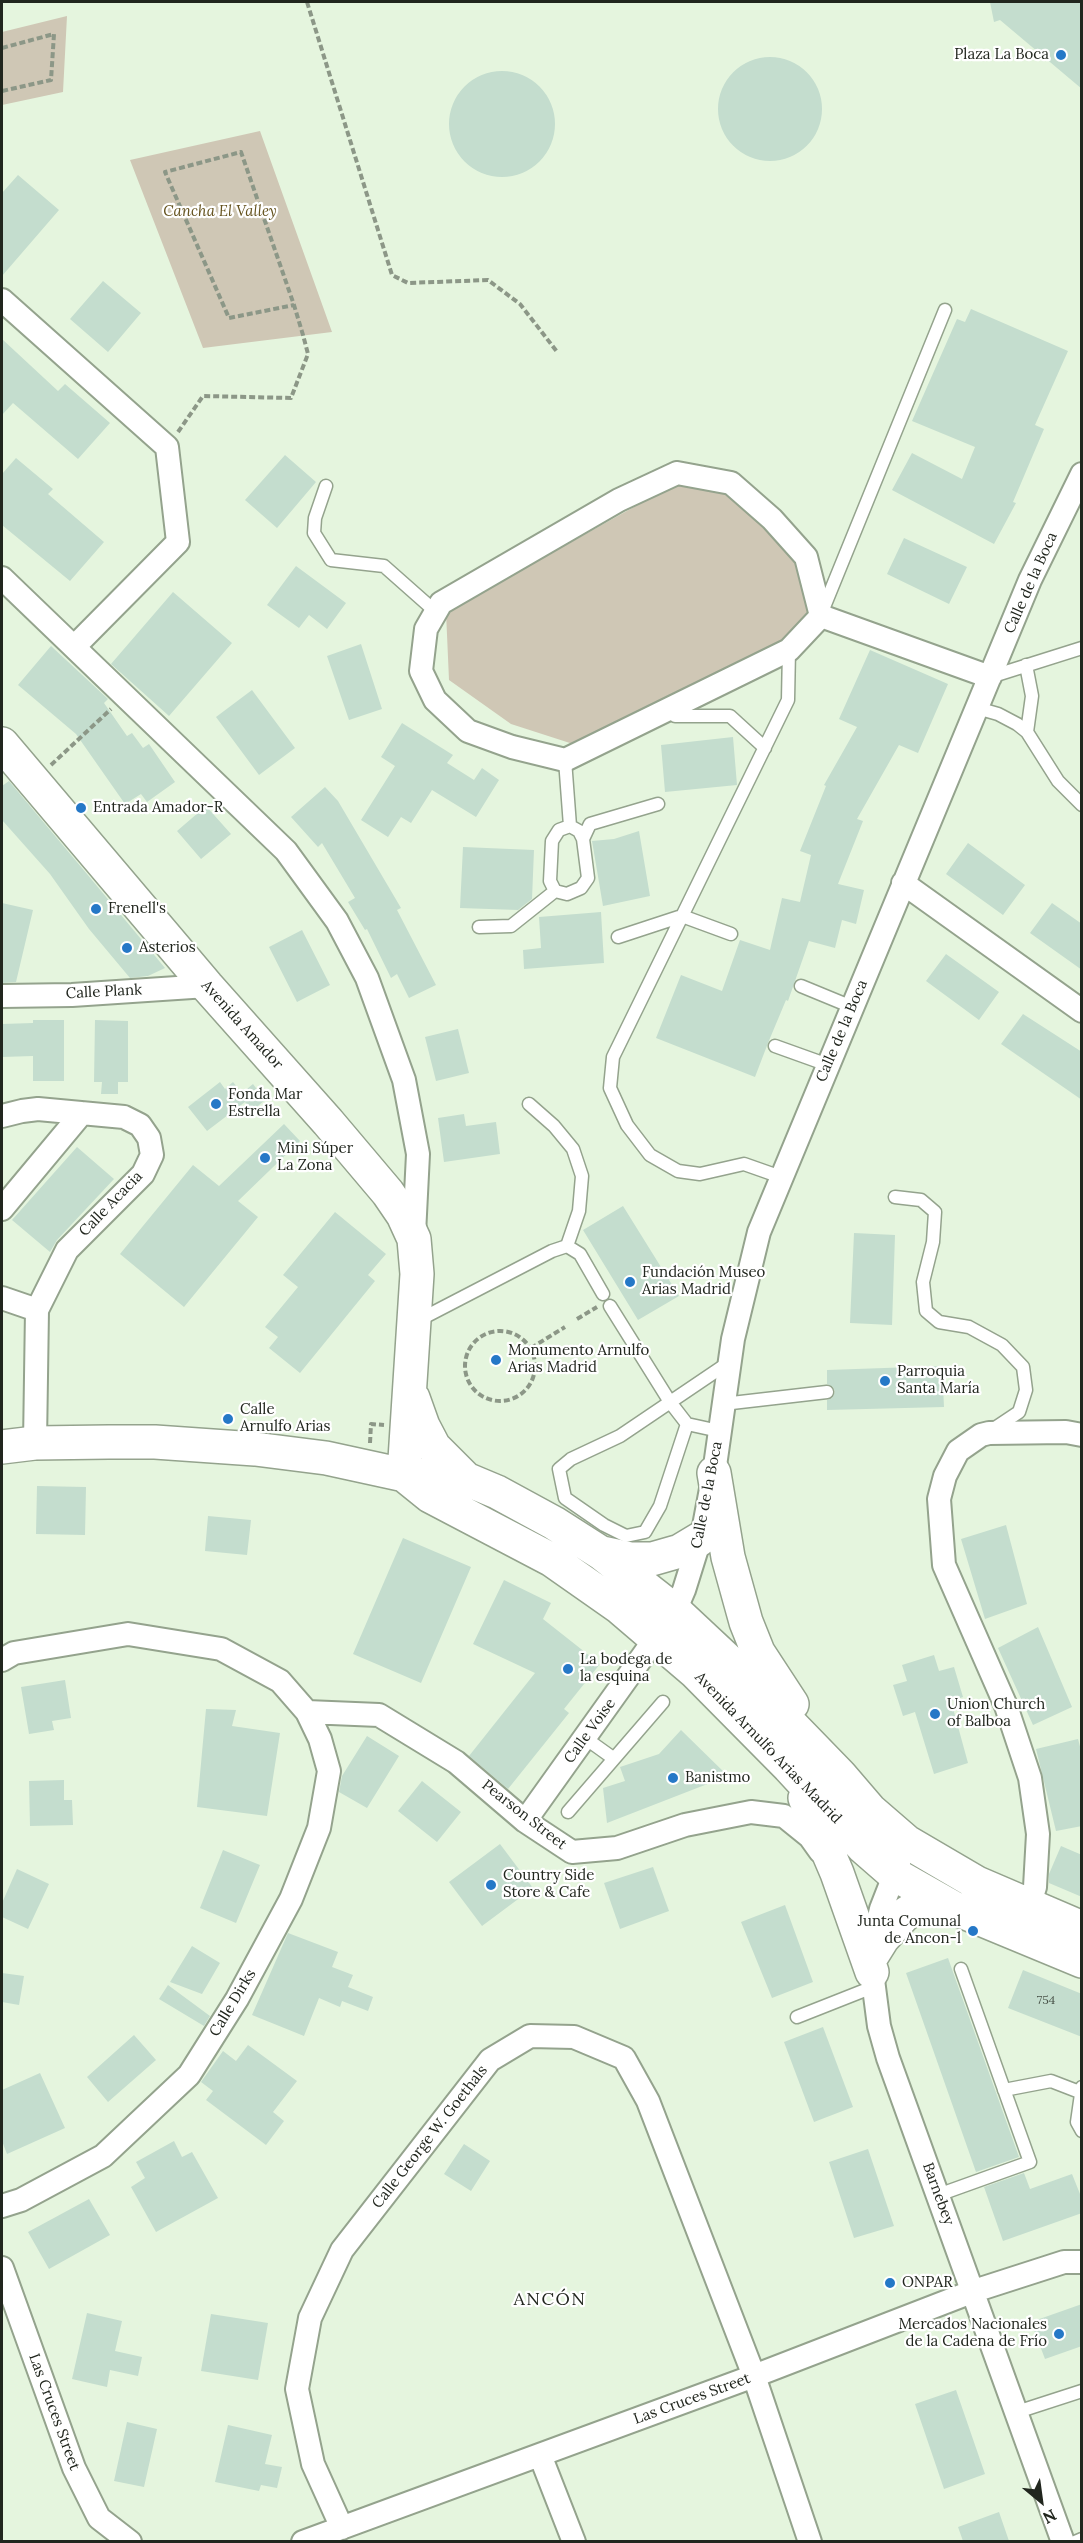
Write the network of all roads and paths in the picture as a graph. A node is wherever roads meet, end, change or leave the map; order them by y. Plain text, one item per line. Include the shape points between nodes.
1 (307, 2) edge
2 (2, 48) edge
3 (2, 91) edge
4 (2, 300) edge
5 (294, 305) junction
6 (945, 310) dead end
7 (558, 353) dead end
8 (167, 447) junction
9 (1082, 474) edge
10 (326, 486) dead end
11 (2, 578) edge
12 (436, 612) junction
13 (821, 616) junction
14 (74, 647) junction
15 (1082, 648) edge
16 (789, 650) junction
17 (1026, 665) junction
18 (990, 676) junction
19 (125, 696) junction
20 (977, 708) junction
21 (675, 716) dead end
22 (1027, 732) junction
23 (2, 744) edge
24 (765, 748) junction
25 (565, 760) junction
26 (53, 763) dead end
27 (658, 804) dead end
28 (1082, 805) edge
29 (570, 826) junction
30 (583, 839) junction
31 (903, 883) junction
32 (555, 891) junction
33 (682, 916) junction
34 (478, 927) dead end
35 (731, 934) dead end
36 (618, 937) dead end
37 (207, 986) junction
38 (801, 986) dead end
39 (2, 996) edge
40 (852, 1007) junction
41 (1082, 1011) edge
42 (775, 1046) dead end
43 (828, 1065) junction
44 (529, 1104) dead end
45 (82, 1113) junction
46 (2, 1116) edge
47 (781, 1177) junction
48 (895, 1197) dead end
49 (2, 1209) edge
50 (414, 1239) junction
51 (567, 1246) junction
52 (603, 1294) dead end
53 (2, 1298) edge
54 (597, 1306) dead end
55 (610, 1306) dead end
56 (38, 1310) junction
57 (577, 1319) dead end
58 (415, 1322) junction
59 (565, 1327) dead end
60 (531, 1348) junction
61 (728, 1363) junction
62 (410, 1388) junction
63 (827, 1392) dead end
64 (670, 1402) junction
65 (723, 1404) junction
66 (687, 1424) junction
67 (719, 1431) junction
68 (989, 1433) junction
69 (1082, 1435) edge
70 (35, 1443) junction
71 (2, 1448) edge
72 (714, 1473) junction
73 (404, 1476) junction
74 (466, 1479) junction
75 (700, 1539) junction
76 (601, 1553) junction
77 (675, 1611) junction
78 (656, 1638) junction
79 (2, 1660) edge
80 (663, 1702) dead end
81 (307, 1712) junction
82 (585, 1738) junction
83 (613, 1758) junction
84 (789, 1767) junction
85 (840, 1775) junction
86 (568, 1812) dead end
87 (525, 1821) junction
88 (907, 1842) junction
89 (837, 1873) junction
90 (894, 1874) junction
91 (937, 1899) junction
92 (1024, 1921) junction
93 (1082, 1928) edge
94 (1082, 1961) edge
95 (961, 1969) dead end
96 (872, 1971) junction
97 (797, 2017) dead end
98 (1004, 2090) junction
99 (1081, 2091) edge
100 (1082, 2130) edge
101 (938, 2195) junction
102 (2, 2206) edge
103 (1082, 2262) edge
104 (2, 2268) edge
105 (974, 2291) junction
106 (754, 2376) junction
107 (1082, 2391) edge
108 (1017, 2412) junction
109 (540, 2455) junction
110 (342, 2528) junction
111 (1082, 2539) edge
112 (130, 2541) edge
113 (303, 2541) edge
114 (574, 2541) edge
115 (810, 2541) edge
116 (1063, 2541) edge
117 (1075, 2541) edge

1 - 7 path via 393,275 408,283 488,280 520,304
2 - 3 path via 54,34 51,80
4 - 8 street
5 - 5 path via 242,152 165,172 229,318
5 - 8 path via 308,354 291,398 203,396
6 - 13 lane
8 - 14 street via 178,542
9 - 18 street, Calle de la Boca via 1030,580
10 - 12 lane via 314,533 331,560 384,566
11 - 14 street
12 - 13 street via 441,603 620,500 677,473 732,483 772,519 806,556
12 - 25 street via 426,629 421,671 435,700 468,731
13 - 16 street
13 - 18 street
14 - 19 street
15 - 17 lane
16 - 24 lane via 788,700
16 - 25 street
17 - 18 lane
17 - 22 lane via 1032,696
18 - 20 street, Calle de la Boca
19 - 26 path
19 - 50 street via 286,851 337,921 362,969 404,1080 418,1154
20 - 22 lane via 998,714
20 - 31 street, Calle de la Boca
21 - 24 lane via 730,716
22 - 28 lane via 1058,781
23 - 37 main road, Avenida Amador
24 - 33 lane
25 - 29 lane
27 - 30 lane via 590,824
29 - 30 lane
29 - 32 lane via 559,830 552,841 550,881
30 - 32 lane via 588,878 581,888 567,894
31 - 40 street, Calle de la Boca
31 - 41 street
32 - 34 lane via 511,926
33 - 35 lane
33 - 36 lane
33 - 47 lane via 613,1057 610,1088 627,1125 650,1155 678,1171 700,1174 744,1164
37 - 39 street, Calle Plank
37 - 50 main road, Avenida Amador via 388,1193 404,1215
38 - 40 lane
40 - 43 street, Calle de la Boca
42 - 43 lane
43 - 47 street, Calle de la Boca
44 - 51 lane via 573,1149 582,1176 579,1211
45 - 46 street, Calle Acacia via 38,1110
45 - 49 street
45 - 56 street, Calle Acacia via 124,1117 140,1125 149,1138 152,1155 143,1174 67,1250
47 - 61 street, Calle de la Boca via 759,1232
48 - 68 lane via 921,1200 935,1212 933,1242 923,1282 926,1311 939,1322 969,1327 1002,1344 1023,1367 1026,1390 1019,1412
50 - 58 main road, Avenida Amador
51 - 52 lane via 580,1254
51 - 58 lane
53 - 56 street
54 - 57 path
55 - 64 lane
56 - 70 street
58 - 62 main road, Avenida Amador
59 - 60 path
60 - 60 path via 524,1339 504,1330 482,1335 467,1351 465,1373 469,1383 488,1399 512,1399 523,1393 535,1372
61 - 64 lane
61 - 65 street, Calle de la Boca
62 - 73 main road, Avenida Amador
62 - 74 main road via 431,1442
63 - 65 lane
64 - 66 lane
64 - 66 lane via 620,1436 571,1459 559,1469 565,1498 626,1536 645,1532 660,1506
65 - 67 street, Calle de la Boca
66 - 67 lane
67 - 72 street, Calle de la Boca
68 - 69 street
68 - 92 street via 958,1451 939,1499 944,1565 1006,1706 1030,1778 1038,1834 1035,1887
70 - 71 main road, Avenida Arnulfo Arias Madrid
70 - 73 main road, Avenida Arnulfo Arias Madrid via 155,1442 255,1449 326,1458
72 - 75 street, Calle de la Boca
72 - 85 main road via 730,1565 753,1641
73 - 74 main road, Avenida Arnulfo Arias Madrid
73 - 78 main road, Avenida Arnulfo Arias Madrid via 430,1496 552,1560
74 - 76 main road, Avenida Arnulfo Arias Madrid via 526,1507
75 - 76 main road via 680,1551 652,1559
75 - 77 street, Calle de la Boca
76 - 77 main road, Avenida Arnulfo Arias Madrid
77 - 78 street, Calle Voise
77 - 85 main road, Avenida Arnulfo Arias Madrid
78 - 82 street, Calle Voise
78 - 84 main road, Avenida Arnulfo Arias Madrid
79 - 81 street, Calle Dirks via 14,1653 128,1634 221,1649 280,1681
80 - 83 lane
81 - 87 street, Pearson Street via 379,1715 456,1762
81 - 102 street, Calle Dirks via 329,1771 319,1828 291,1899 237,1999 189,2075 103,2156 21,2200
82 - 83 lane
82 - 87 street, Calle Voise
83 - 86 lane
84 - 89 main road via 816,1819
84 - 90 main road, Avenida Arnulfo Arias Madrid via 863,1847
85 - 88 main road, Avenida Arnulfo Arias Madrid via 870,1810
87 - 89 street, Pearson Street via 572,1852 617,1848 685,1825 751,1812 784,1816 810,1837
88 - 90 street, Barnebey
88 - 92 main road, Avenida Arnulfo Arias Madrid
89 - 96 main road
90 - 91 main road, Avenida Arnulfo Arias Madrid
90 - 96 street, Barnebey via 876,1925
91 - 92 main road, Avenida Arnulfo Arias Madrid via 968,1915
91 - 96 main road via 904,1915 883,1938
92 - 93 main road, Avenida Arnulfo Arias Madrid
92 - 94 main road, Avenida Arnulfo Arias Madrid
95 - 98 lane
96 - 97 lane
96 - 101 street, Barnebey via 883,2043
98 - 99 lane via 1051,2081
98 - 101 lane via 1030,2162
99 - 100 lane via 1077,2122
101 - 105 street, Barnebey
103 - 105 street, Las Cruces Street via 1064,2262
104 - 112 street, Las Cruces Street via 74,2468 99,2518
105 - 106 street, Las Cruces Street
105 - 108 street, Barnebey
106 - 109 street, Las Cruces Street
106 - 110 street, Calle George W. Goethals via 648,2101 624,2058 574,2037 530,2036 490,2060 342,2250 310,2318 297,2389 313,2464
106 - 115 street, Calle George W. Goethals
107 - 108 lane
108 - 116 street, Barnebey
109 - 110 street, Las Cruces Street
109 - 114 street
110 - 113 street, Las Cruces Street
111 - 117 lane

